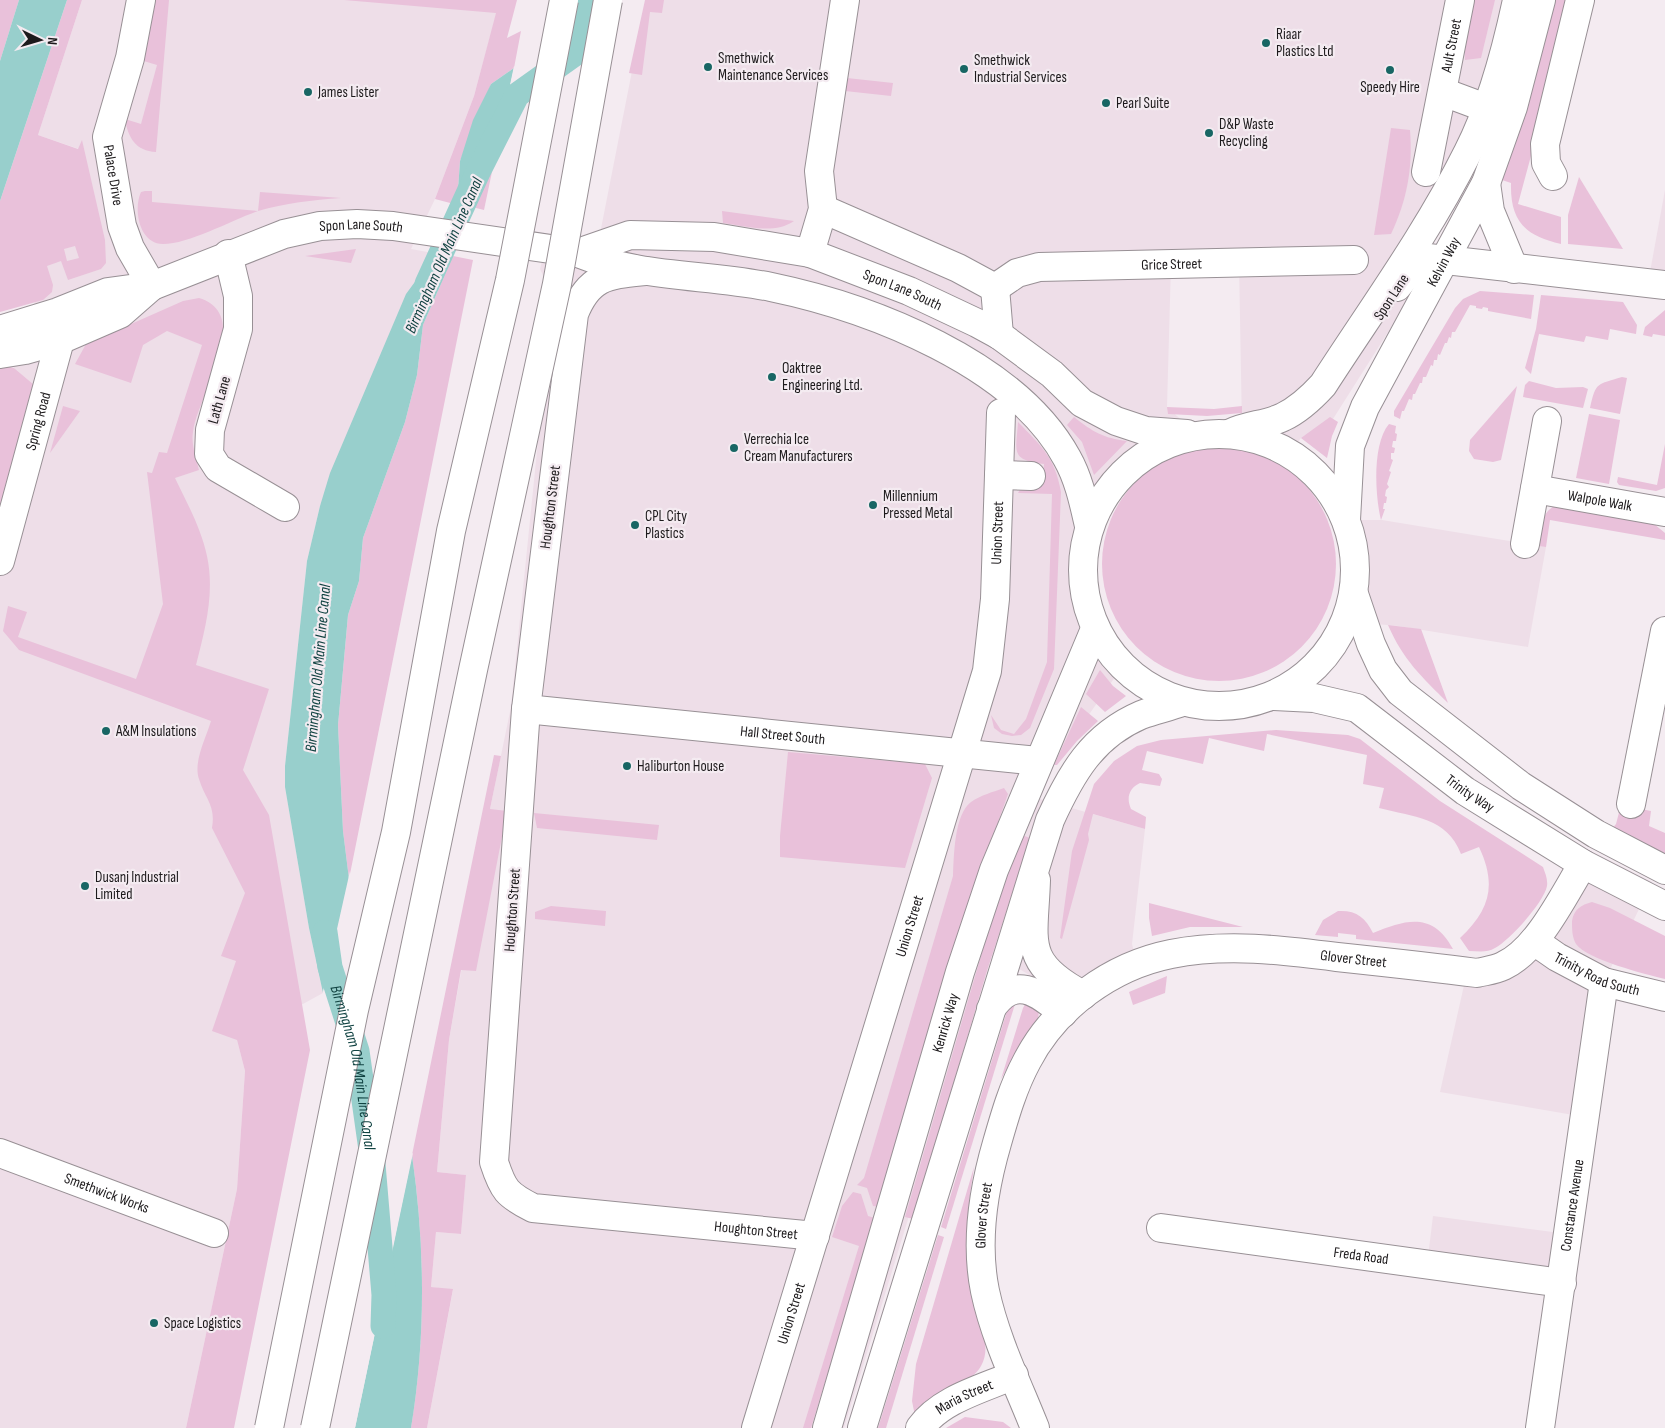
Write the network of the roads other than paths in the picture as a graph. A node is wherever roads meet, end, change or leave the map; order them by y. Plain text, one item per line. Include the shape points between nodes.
1 (141, 0) edge
2 (564, 0) edge
3 (608, 0) edge
4 (846, 0) edge
5 (1460, 0) edge
6 (1580, 0) edge
7 (1525, 2) edge
8 (1535, 27) junction
9 (1443, 92) junction
10 (1486, 108) junction
11 (1426, 172) dead end
12 (1553, 176) dead end
13 (1486, 183) junction
14 (823, 209) junction
15 (545, 249) junction
16 (578, 253) junction
17 (810, 253) junction
18 (228, 254) junction
19 (1354, 260) dead end
20 (1445, 262) junction
21 (1514, 269) junction
22 (645, 271) junction
23 (1665, 285) edge
24 (152, 286) junction
25 (995, 288) junction
26 (844, 306) junction
27 (574, 314) junction
28 (999, 335) junction
29 (11, 337) edge
30 (60, 340) junction
31 (1323, 385) junction
32 (1001, 413) dead end
33 (1547, 421) dead end
34 (1198, 434) junction
35 (1231, 434) junction
36 (999, 475) junction
37 (1031, 476) dead end
38 (1535, 489) junction
39 (286, 507) dead end
40 (1665, 512) edge
41 (1346, 520) junction
42 (1089, 526) junction
43 (1525, 544) dead end
44 (0, 561) edge
45 (1354, 594) junction
46 (1095, 629) junction
47 (1665, 631) edge
48 (1274, 696) junction
49 (1182, 702) junction
50 (526, 709) junction
51 (1656, 726) edge
52 (963, 752) junction
53 (1038, 761) junction
54 (1631, 804) dead end
55 (1037, 861) junction
56 (1583, 864) junction
57 (1665, 870) edge
58 (1665, 906) edge
59 (1534, 940) junction
60 (1604, 982) junction
61 (1665, 997) edge
62 (1073, 1004) junction
63 (991, 1009) junction
64 (0, 1153) edge
65 (1161, 1228) dead end
66 (214, 1233) dead end
67 (816, 1236) junction
68 (1562, 1284) junction
69 (1014, 1375) junction
70 (269, 1428) edge
71 (316, 1428) edge
72 (756, 1428) edge
73 (827, 1428) edge
74 (862, 1428) edge
75 (920, 1428) edge
76 (1035, 1428) edge
77 (1540, 1428) edge

1 - 24 main road, Palace Drive via 130,58 107,137 122,226 130,248
2 - 70 main road, bridge via 510,280 451,531 396,832 354,1010
3 - 71 main road, bridge via 558,284 473,670
4 - 14 main road via 819,171
5 - 9 main road, Ault Street
6 - 12 main road via 1545,144 1546,163
7 - 8 main road, Kelvin Way
7 - 10 main road, Kelvin Way
8 - 10 main road via 1521,34 1501,105
8 - 13 main road, Kelvin Way via 1513,107
9 - 10 main road, Ault Street
9 - 11 main road, Ault Street
10 - 31 main road, Kelvin Way via 1469,151 1439,206
13 - 20 main road, Kelvin Way
13 - 21 main road via 1490,212
14 - 17 main road
14 - 25 main road via 949,264
15 - 16 main road, Spon Lane South
15 - 18 main road, Spon Lane South via 421,229 357,224 320,226 284,234
15 - 27 main road, Houghton Street via 566,283
16 - 17 main road, Spon Lane South via 630,235 714,237
16 - 22 main road, Spon Lane South via 599,262
17 - 26 main road via 811,283
17 - 28 main road, Spon Lane South via 909,291
18 - 24 main road, Spon Lane South
18 - 39 main road, Lath Lane via 238,296 238,329 210,430 209,454 218,468
19 - 25 main road, Grice Street via 1039,267 1017,273
20 - 21 main road, Spon Lane
20 - 31 main road, Spon Lane via 1428,258 1416,262 1346,363
20 - 41 main road, Kelvin Way via 1362,415 1350,446
21 - 23 main road, Spon Lane
22 - 26 main road, Spon Lane South via 771,287
22 - 27 main road, Houghton Street via 616,274 594,283 581,295
24 - 29 main road, Spon Lane South via 108,292
24 - 30 main road, Spon Lane South via 120,314
25 - 28 main road
26 - 42 main road, Spon Lane South via 908,331 944,350 999,383 1026,404 1042,421 1068,460
27 - 50 main road, Houghton Street
28 - 34 main road, Spon Lane South via 1052,374 1082,403 1116,421 1146,431
29 - 30 main road, Spon Lane South
30 - 44 main road, Spring Road
31 - 35 main road, Kelvin Way via 1283,418
32 - 36 main road, Union Street
33 - 38 main road
34 - 35 main road
34 - 42 main road via 1151,452 1124,471 1104,496
35 - 41 main road via 1272,444 1299,459 1325,484
36 - 37 main road
36 - 52 main road, Union Street via 995,599 987,667
38 - 40 main road, Walpole Walk
38 - 43 main road
41 - 45 main road via 1354,551
42 - 46 main road via 1082,568 1084,594
45 - 48 main road via 1339,636 1323,659 1301,680
45 - 57 main road via 1383,670 1400,692 1521,786 1596,834
46 - 49 main road via 1104,646 1138,682
46 - 53 main road, Kenrick Way
47 - 51 main road
48 - 49 main road via 1254,703 1224,707
48 - 56 main road, Trinity Way via 1314,698 1358,708 1465,791
49 - 55 main road via 1142,715 1117,729 1081,760 1050,820
50 - 52 main road, Hall Street South
50 - 67 main road, Houghton Street via 494,1162 499,1178 512,1197 534,1208
51 - 54 main road
52 - 53 main road, Hall Street South
52 - 67 main road, Union Street
53 - 73 main road, Kenrick Way via 994,870 960,972
55 - 62 main road via 1034,944 1038,960
55 - 63 main road
56 - 58 main road, Trinity Way
56 - 59 main road, Glover Street
59 - 60 main road, Trinity Road South via 1557,957
59 - 62 main road, Glover Street via 1503,966 1477,973 1250,947 1201,949 1137,964 1104,979
60 - 61 main road, Trinity Road South
60 - 68 main road, Constance Avenue
62 - 63 main road via 1024,989 1010,991 1000,997
62 - 69 main road, Glover Street via 1049,1028 1027,1060 1014,1090 987,1177 981,1248 985,1290
63 - 74 main road
64 - 66 main road, Smethwick Works
65 - 68 main road, Freda Road
67 - 72 main road, Union Street
68 - 77 main road, Constance Avenue
69 - 75 main road, Maria Street via 949,1402
69 - 76 main road, Glover Street

